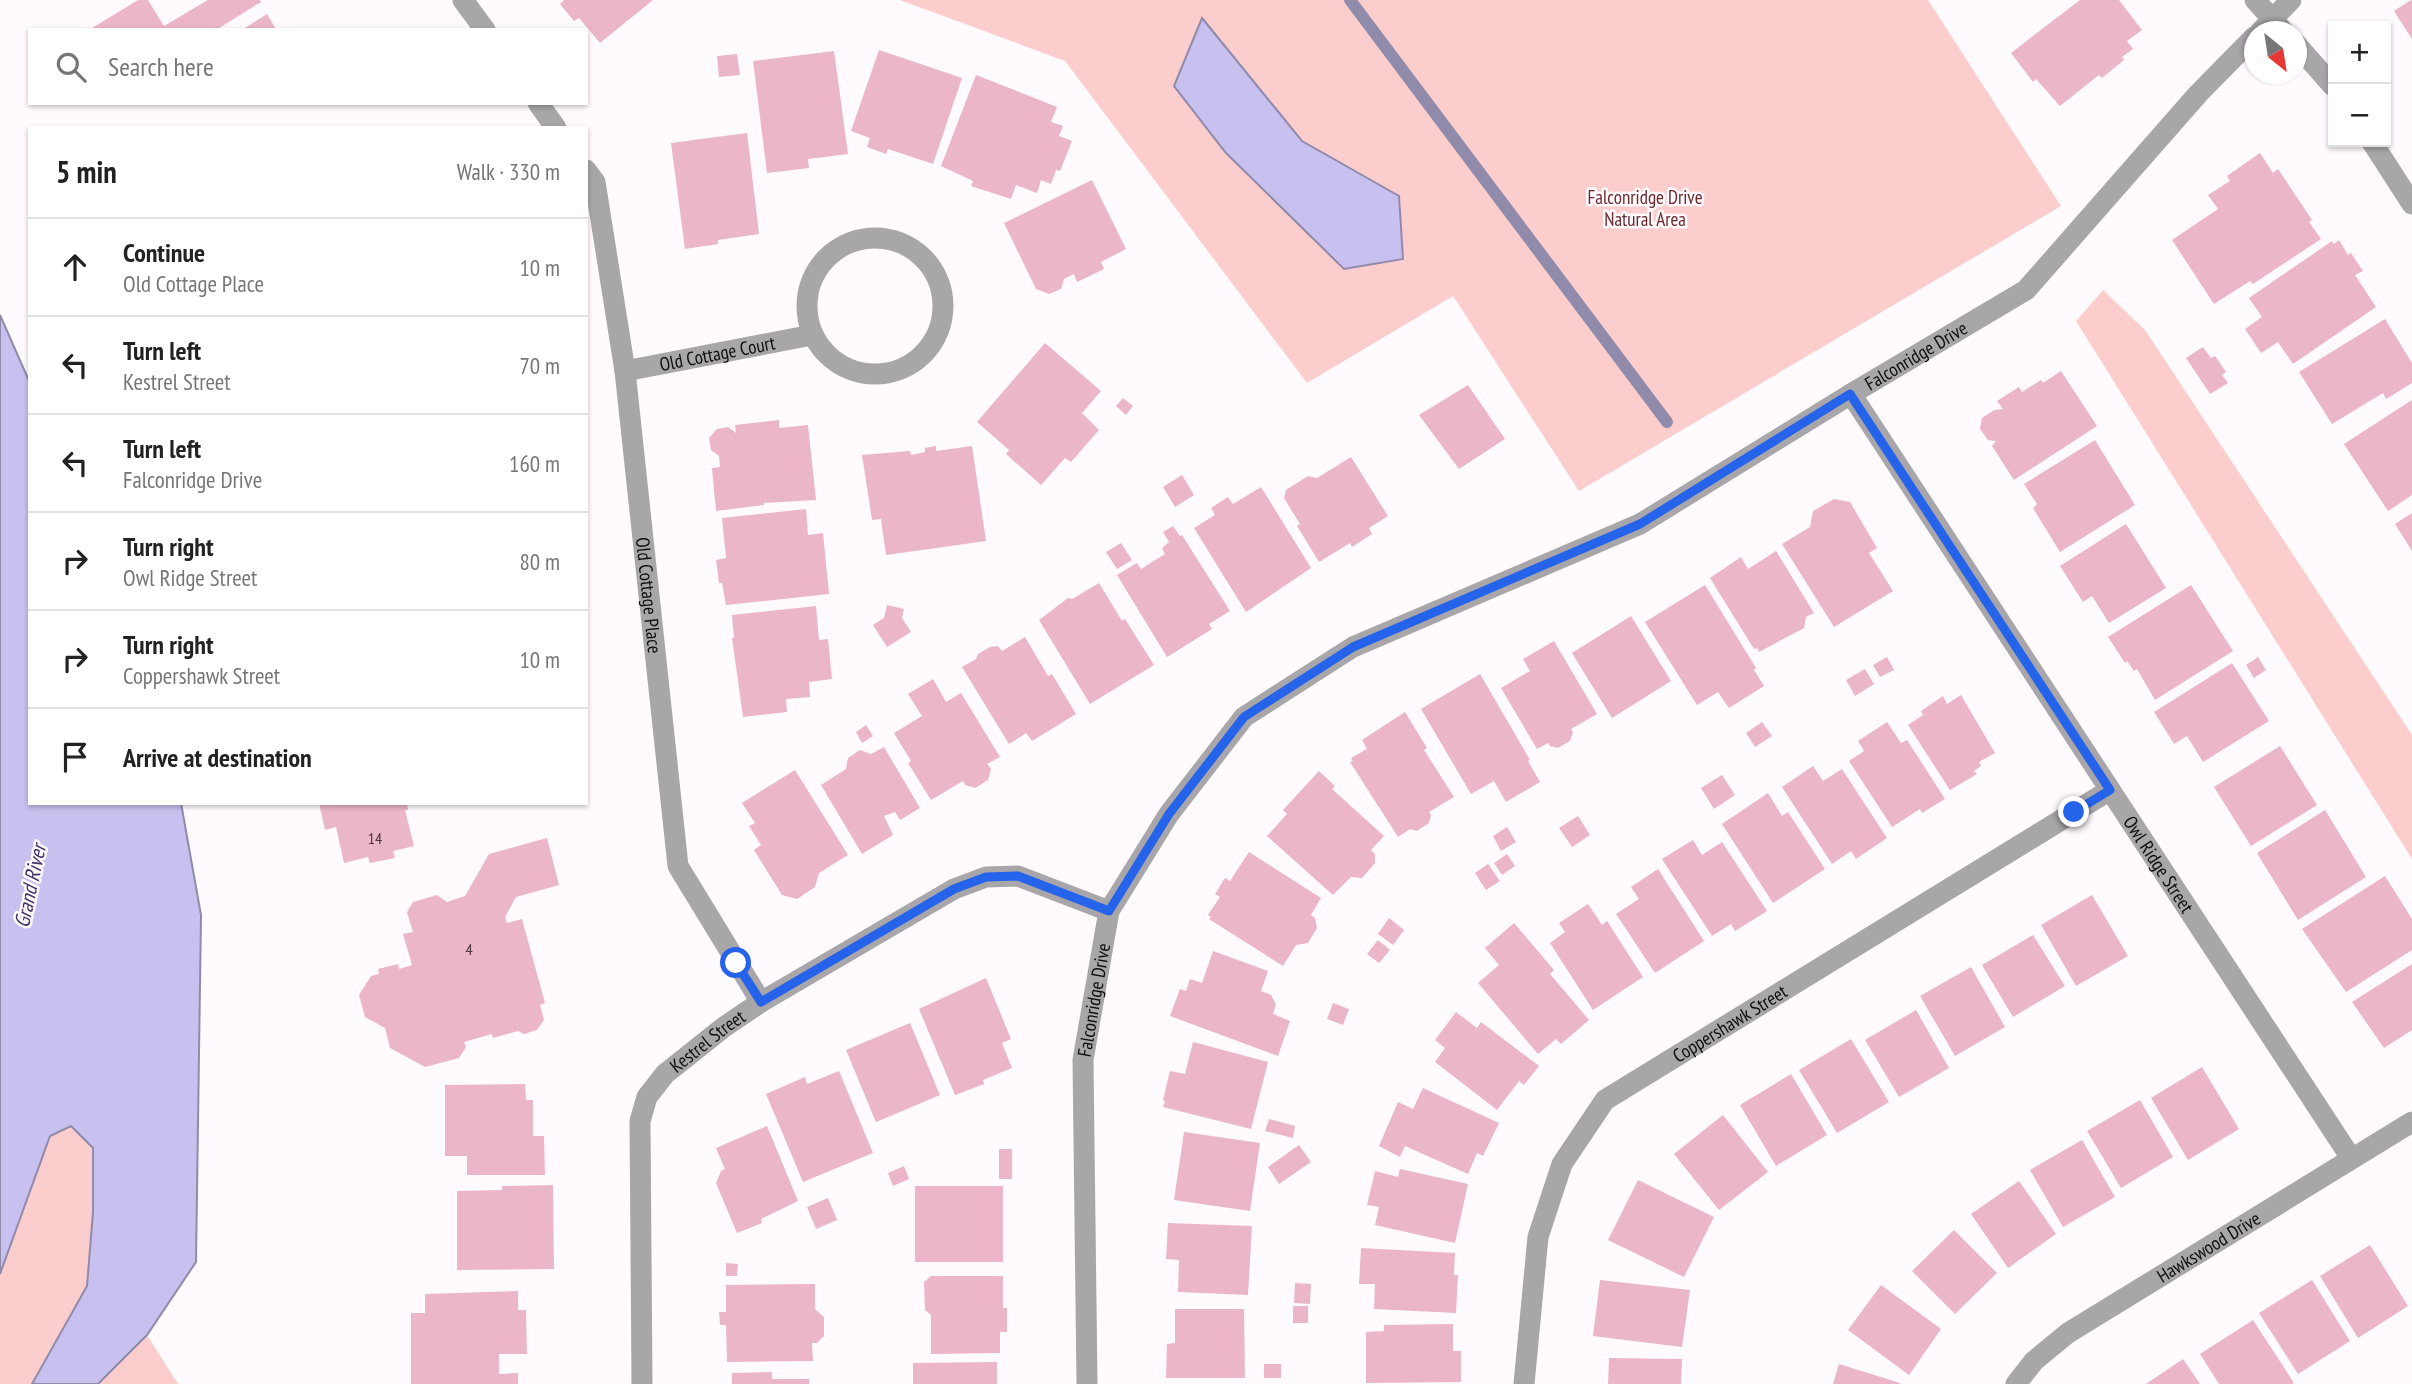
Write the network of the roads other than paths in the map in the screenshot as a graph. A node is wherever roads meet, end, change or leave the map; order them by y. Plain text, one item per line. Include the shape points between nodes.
1 (464, 0) edge
2 (2255, 0) edge
3 (2291, 0) edge
4 (2268, 21) edge
5 (2276, 21) edge
6 (484, 28) edge
7 (2244, 48) edge
8 (2307, 56) edge
9 (2331, 84) edge
10 (539, 105) edge
11 (555, 126) edge
12 (2375, 147) edge
13 (588, 173) edge
14 (2412, 204) edge
15 (812, 335) junction
16 (625, 371) junction
17 (1850, 394) junction
18 (2110, 790) junction
19 (1109, 911) junction
20 (761, 1002) junction
21 (2412, 1122) edge
22 (2351, 1158) junction
23 (642, 1384) edge
24 (1087, 1384) edge
25 (1524, 1384) edge
26 (2016, 1384) edge

1 - 6 street
2 - 4 street
3 - 5 street
7 - 17 street, Falconridge Drive via 2026,289
8 - 9 street
10 - 11 street
12 - 14 street
13 - 16 street, Old Cottage Place via 595,182
15 - 15 street via 825,354 859,373 883,374 906,367 925,352 939,332 942,293 936,275 922,256 886,239 865,238 842,246 820,265 809,287 806,310
15 - 16 street, Old Cottage Court
16 - 20 street, Old Cottage Place via 678,866
17 - 18 street, Owl Ridge Street
17 - 19 street, Falconridge Drive via 1640,524 1353,647 1244,717 1169,814
18 - 22 street, Owl Ridge Street
18 - 25 street, Coppershawk Street via 1605,1100 1562,1164 1538,1237
19 - 20 street, Kestrel Street via 1018,876 986,877 954,889
19 - 24 street, Falconridge Drive via 1083,1060
20 - 23 street, Kestrel Street via 665,1074 647,1097 640,1121
21 - 22 street, Hawkswood Drive
22 - 26 street, Hawkswood Drive via 2068,1333 2034,1361

